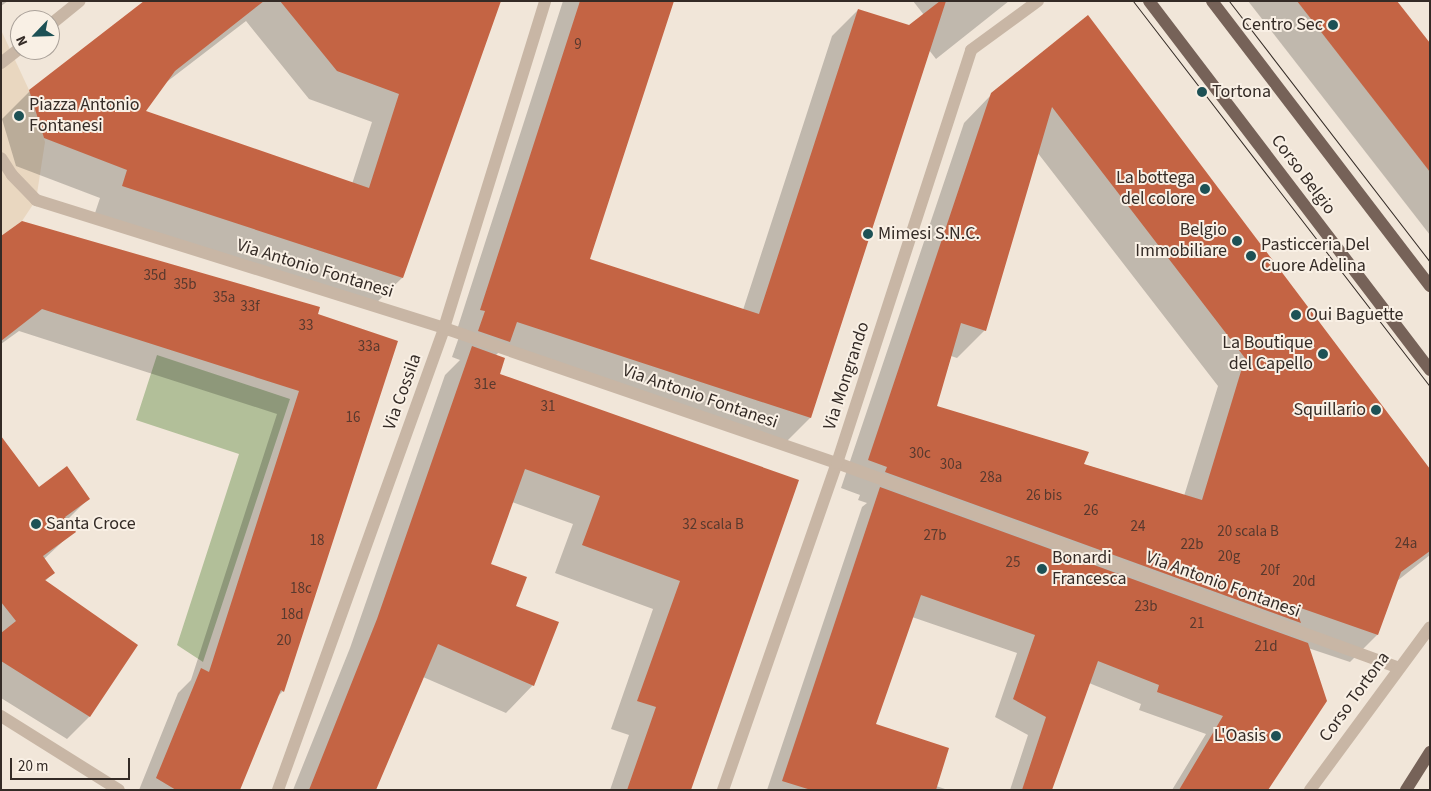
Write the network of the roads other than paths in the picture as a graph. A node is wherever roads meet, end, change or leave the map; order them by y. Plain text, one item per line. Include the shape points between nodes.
1 (80, 1) edge
2 (545, 1) edge
3 (1038, 1) edge
4 (1149, 1) edge
5 (1212, 1) edge
6 (60, 17) edge
7 (1, 158) edge
8 (1430, 286) edge
9 (444, 328) junction
10 (1430, 370) edge
11 (837, 463) junction
12 (1430, 627) edge
13 (1397, 667) junction
14 (1, 716) edge
15 (1430, 752) edge
16 (119, 790) edge
17 (278, 790) edge
18 (723, 790) edge
19 (1310, 790) edge
20 (1406, 790) edge

1 - 6 street
2 - 9 street, Via Cossila
3 - 11 street, Via Mongrando via 971,50
4 - 10 main road, Corso Belgio
5 - 8 main road, Corso Belgio
7 - 9 street, Via Antonio Fontanesi via 36,200
9 - 11 street, Via Antonio Fontanesi
9 - 17 street, Via Cossila
11 - 13 street, Via Antonio Fontanesi
11 - 18 street, Via Mongrando
12 - 13 street, Corso Tortona
13 - 19 street, Corso Tortona
14 - 16 street
15 - 20 main road

